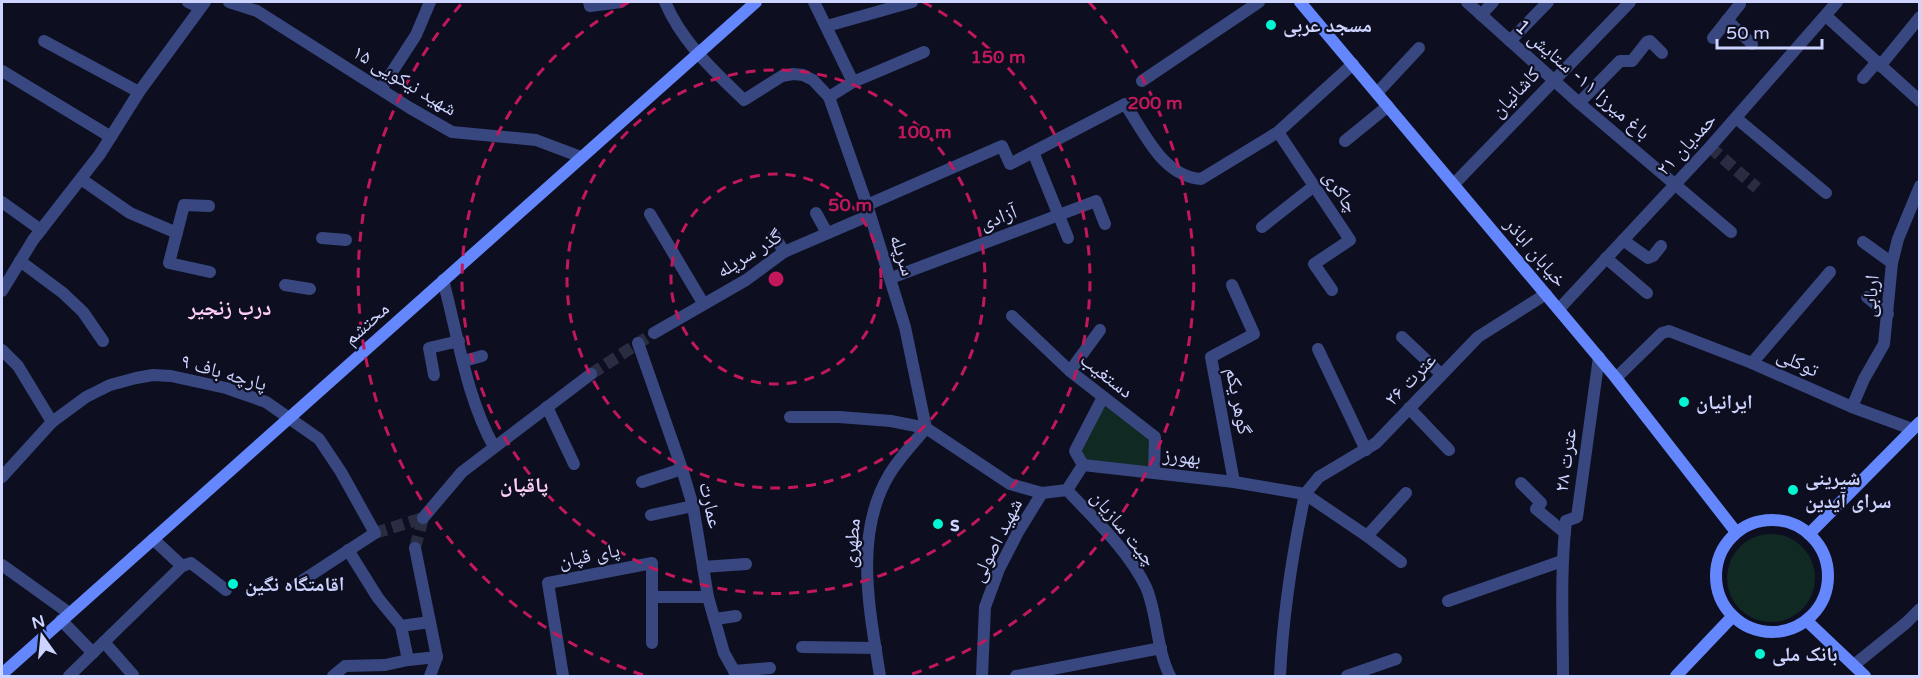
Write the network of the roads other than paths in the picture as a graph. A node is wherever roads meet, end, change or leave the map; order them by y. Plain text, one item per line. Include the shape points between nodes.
1 (188, 2) edge
2 (229, 2) edge
3 (589, 2) edge
4 (621, 2) edge
5 (665, 2) edge
6 (756, 2) edge
7 (814, 2) edge
8 (912, 2) edge
9 (1259, 2) edge
10 (1300, 2) edge
11 (1467, 2) edge
12 (1493, 2) edge
13 (1548, 2) edge
14 (1630, 2) edge
15 (1740, 2) edge
16 (426, 3) edge
17 (202, 5) edge
18 (260, 6) edge
19 (1830, 7) edge
20 (1481, 15) junction
21 (1920, 17) edge
22 (1727, 20) junction
23 (827, 26) junction
24 (1713, 38) dead end
25 (44, 41) dead end
26 (1510, 41) junction
27 (1752, 44) dead end
28 (1419, 48) dead end
29 (924, 52) dead end
30 (1662, 53) dead end
31 (697, 54) junction
32 (1353, 64) junction
33 (1878, 64) junction
34 (2, 71) edge
35 (1863, 78) dead end
36 (1142, 81) dead end
37 (1554, 81) junction
38 (853, 82) junction
39 (381, 89) junction
40 (139, 92) junction
41 (1377, 93) junction
42 (830, 97) junction
43 (1920, 101) edge
44 (1579, 103) junction
45 (1388, 106) junction
46 (1736, 118) junction
47 (1278, 132) junction
48 (111, 137) junction
49 (1345, 141) dead end
50 (1033, 152) junction
51 (581, 157) junction
52 (81, 179) junction
53 (1454, 184) junction
54 (1675, 185) junction
55 (1314, 186) junction
56 (1920, 186) edge
57 (1826, 193) dead end
58 (2, 202) edge
59 (209, 206) dead end
60 (868, 210) junction
61 (816, 213) dead end
62 (650, 214) dead end
63 (1059, 215) junction
64 (1105, 224) dead end
65 (1262, 227) dead end
66 (41, 230) junction
67 (177, 232) junction
68 (1731, 232) dead end
69 (827, 233) junction
70 (774, 235) dead end
71 (322, 238) dead end
72 (1068, 238) dead end
73 (346, 240) dead end
74 (1623, 240) junction
75 (1863, 242) dead end
76 (1661, 246) dead end
77 (784, 252) junction
78 (1606, 258) junction
79 (20, 261) junction
80 (1892, 263) junction
81 (210, 272) dead end
82 (1830, 272) dead end
83 (891, 278) junction
84 (443, 280) junction
85 (285, 285) dead end
86 (1232, 285) dead end
87 (310, 289) dead end
88 (1332, 290) dead end
89 (2, 291) edge
90 (1647, 293) dead end
91 (1546, 294) junction
92 (1867, 297) dead end
93 (703, 303) junction
94 (1559, 309) junction
95 (1888, 314) junction
96 (1012, 316) dead end
97 (1101, 330) dead end
98 (654, 333) tunnel mouth
99 (1402, 337) dead end
100 (104, 341) dead end
101 (459, 341) junction
102 (638, 343) dead end
103 (2, 350) edge
104 (1318, 350) dead end
105 (482, 356) dead end
106 (1599, 357) junction
107 (464, 361) junction
108 (1752, 363) junction
109 (1070, 371) junction
110 (591, 374) tunnel mouth
111 (1442, 374) junction
112 (434, 375) dead end
113 (1616, 378) junction
114 (1103, 397) junction
115 (547, 407) junction
116 (1852, 407) junction
117 (1409, 408) junction
118 (289, 417) junction
119 (790, 417) dead end
120 (52, 422) junction
121 (1916, 426) edge
122 (926, 428) junction
123 (494, 447) junction
124 (1366, 450) junction
125 (1449, 450) dead end
126 (574, 464) dead end
127 (1083, 465) junction
128 (682, 469) junction
129 (1154, 472) junction
130 (2, 477) edge
131 (642, 482) dead end
132 (1234, 482) junction
133 (1521, 483) dead end
134 (1067, 490) junction
135 (1042, 493) junction
136 (1406, 493) dead end
137 (1305, 494) junction
138 (693, 506) junction
139 (651, 515) dead end
140 (423, 518) dead end
141 (1736, 532) junction
142 (1565, 533) junction
143 (1809, 534) junction
144 (1367, 536) junction
145 (153, 539) junction
146 (415, 548) tunnel mouth
147 (348, 550) junction
148 (1562, 561) junction
149 (1401, 562) dead end
150 (746, 564) dead end
151 (2, 565) edge
152 (182, 566) junction
153 (703, 567) junction
154 (297, 584) dead end
155 (226, 590) dead end
156 (653, 597) junction
157 (708, 597) junction
158 (1448, 601) dead end
159 (1920, 609) edge
160 (736, 616) dead end
161 (65, 617) junction
162 (1732, 617) junction
163 (715, 619) junction
164 (1807, 621) junction
165 (430, 622) junction
166 (402, 626) junction
167 (104, 642) junction
168 (652, 643) dead end
169 (802, 648) dead end
170 (876, 648) junction
171 (1161, 648) junction
172 (93, 653) junction
173 (437, 657) junction
174 (1396, 659) dead end
175 (408, 660) junction
176 (1854, 664) junction
177 (770, 668) dead end
178 (2, 674) edge
179 (736, 674) edge
180 (133, 675) dead end
181 (1031, 675) edge
182 (69, 676) edge
183 (333, 676) edge
184 (430, 676) edge
185 (563, 676) edge
186 (880, 676) edge
187 (982, 676) edge
188 (1016, 676) edge
189 (1170, 676) edge
190 (1280, 676) edge
191 (1347, 676) edge
192 (1563, 676) edge
193 (1676, 676) edge
194 (1865, 676) edge

1 - 17 street
2 - 18 street, شهید نیکویی ۱۵
3 - 4 street via 590,6
5 - 31 street
6 - 31 main road, محتشم
7 - 23 street
8 - 23 street
9 - 36 street
10 - 32 main road, خیابان اباذر
11 - 20 street, باغ میرزا ۱۱- ستایش 1
12 - 20 street
13 - 26 street
14 - 37 street, کاشانیان
15 - 22 street
16 - 39 street via 416,35
17 - 40 street
18 - 39 street, شهید نیکویی ۱۵
19 - 33 street
19 - 46 street, حمدیان ۲۱
20 - 26 street, باغ میرزا ۱۱- ستایش 1
21 - 33 street
22 - 24 street
22 - 27 street
23 - 38 street
25 - 40 street
26 - 37 street, باغ میرزا ۱۱- ستایش 1
28 - 41 street
29 - 38 street
30 - 44 street via 1647,42 1632,61 1620,61
31 - 42 street via 744,100 782,76 793,74 813,80
31 - 51 main road, محتشم
32 - 41 main road, خیابان اباذر
32 - 47 street
33 - 35 street
33 - 43 street
34 - 48 street
37 - 44 street, باغ میرزا ۱۱- ستایش 1
37 - 53 street, کاشانیان
38 - 42 street
39 - 51 street, شهید نیکویی ۱۵ via 452,132 536,140
40 - 48 street
41 - 45 main road, خیابان اباذر
42 - 60 street, سرپله
44 - 54 street, باغ میرزا ۱۱- ستایش 1
45 - 49 street
45 - 53 main road, خیابان اباذر
46 - 54 street, حمدیان ۲۱
46 - 57 street
47 - 50 street via 1201,179 1189,178 1164,163 1125,105
47 - 55 street, چاکری
48 - 52 street
50 - 60 street, گذر سرپله via 1010,164 1002,146
50 - 63 street
51 - 84 main road, محتشم
52 - 66 street
52 - 67 street via 130,213
53 - 91 main road, خیابان اباذر
54 - 68 street, باغ میرزا ۱۱- ستایش 1
54 - 74 street, حمدیان ۲۱
55 - 65 street
55 - 88 street, چاکری via 1350,240 1314,264
56 - 80 street, اربابی
58 - 66 street
59 - 67 street via 184,205
60 - 69 street, گذر سرپله
60 - 83 street, سرپله
61 - 69 street
62 - 93 street
63 - 64 street, آزادی via 1096,201
63 - 72 street
63 - 83 street, آزادی
66 - 79 street
67 - 81 street via 170,263
69 - 77 street, گذر سرپله
70 - 77 street
71 - 73 street
74 - 76 street via 1648,258
74 - 78 street, حمدیان ۲۱
75 - 80 street
77 - 93 street, گذر سرپله via 746,280
78 - 90 street
78 - 94 street, حمدیان ۲۱
79 - 89 street
79 - 100 street via 83,312
80 - 95 street, اربابی
82 - 108 street
83 - 122 street, سرپله
84 - 101 street
84 - 118 main road, محتشم
85 - 87 street
86 - 132 street, گوهر یکم via 1254,334 1211,357
91 - 94 main road, خیابان اباذر
91 - 111 street, عترت ۲۶ via 1478,337
92 - 95 street
93 - 98 street, گذر سرپله
94 - 106 main road, خیابان اباذر
95 - 116 street, اربابی via 1882,350
96 - 109 street, دستغیب
97 - 109 street
99 - 111 street
101 - 107 street
101 - 112 street via 429,348
102 - 128 street, عمارت
103 - 120 street via 18,366
104 - 124 street
105 - 107 street
106 - 113 main road, خیابان اباذر
106 - 142 street, عترت ۲۸ via 1577,517 1566,521
107 - 123 street via 477,411
108 - 113 street, توکلی via 1669,331 1662,333
108 - 116 street, توکلی
109 - 114 street, دستغیب
110 - 115 street
111 - 117 street, عترت ۲۶
113 - 141 main road, خیابان اباذر
114 - 127 street via 1075,451
114 - 129 street, دستغیب via 1155,437
115 - 123 street
115 - 126 street
116 - 121 street, توکلی
117 - 124 street, عترت ۲۶
117 - 125 street
118 - 120 street, پارچه باف ۹ via 266,402 226,388 153,375 86,397
118 - 145 main road, محتشم
118 - 147 street, پارچه باف ۹ via 319,439 375,533
119 - 122 street via 891,421
120 - 130 street, پارچه باف ۹
121 - 143 main road
122 - 135 street, چیت سازیان via 1010,484
122 - 170 street, مطهری via 889,475 869,530 868,576
123 - 140 street via 462,472
124 - 137 street, عترت ۲۶ via 1319,477
127 - 129 street, بهورز
127 - 134 street
128 - 131 street
128 - 138 street, عمارت
129 - 132 street, بهورز
132 - 137 street, بهورز
133 - 142 street via 1541,502 1536,509
134 - 135 street, چیت سازیان
134 - 171 street, چیت سازیان via 1130,561 1146,588
135 - 187 street, شهید اصولی via 1004,560 986,607
136 - 144 street
137 - 144 street
137 - 190 street via 1287,586
138 - 139 street
138 - 153 street, عمارت
141 - 143 main road via 1758,522 1781,520
141 - 162 main road via 1725,544 1715,574 1716,590
142 - 148 street, عترت ۲۸
143 - 164 main road via 1820,546 1829,578 1826,594
144 - 149 street
145 - 152 street
145 - 161 main road, محتشم
146 - 165 street
147 - 154 street
147 - 166 street via 378,598
148 - 158 street
148 - 192 street, عترت ۲۸
150 - 153 street
151 - 161 street
152 - 155 street via 191,563
152 - 167 street
153 - 157 street, عمارت
156 - 157 street
156 - 168 street, پای قپان
156 - 185 street, پای قپان via 652,563 548,583
157 - 163 street, عمارت
159 - 176 street
160 - 163 street
161 - 172 street
161 - 178 main road, محتشم
162 - 164 main road via 1745,627 1777,633
162 - 193 main road
163 - 179 street, عمارت via 724,652
164 - 176 main road
165 - 166 street
165 - 173 street
166 - 175 street
167 - 172 street
167 - 180 street
169 - 170 street
170 - 186 street, مطهری
171 - 181 street
171 - 189 street, چیت سازیان
172 - 182 street
173 - 175 street
173 - 184 street
174 - 191 street
175 - 183 street via 345,666
176 - 194 main road
177 - 179 street
181 - 188 street

